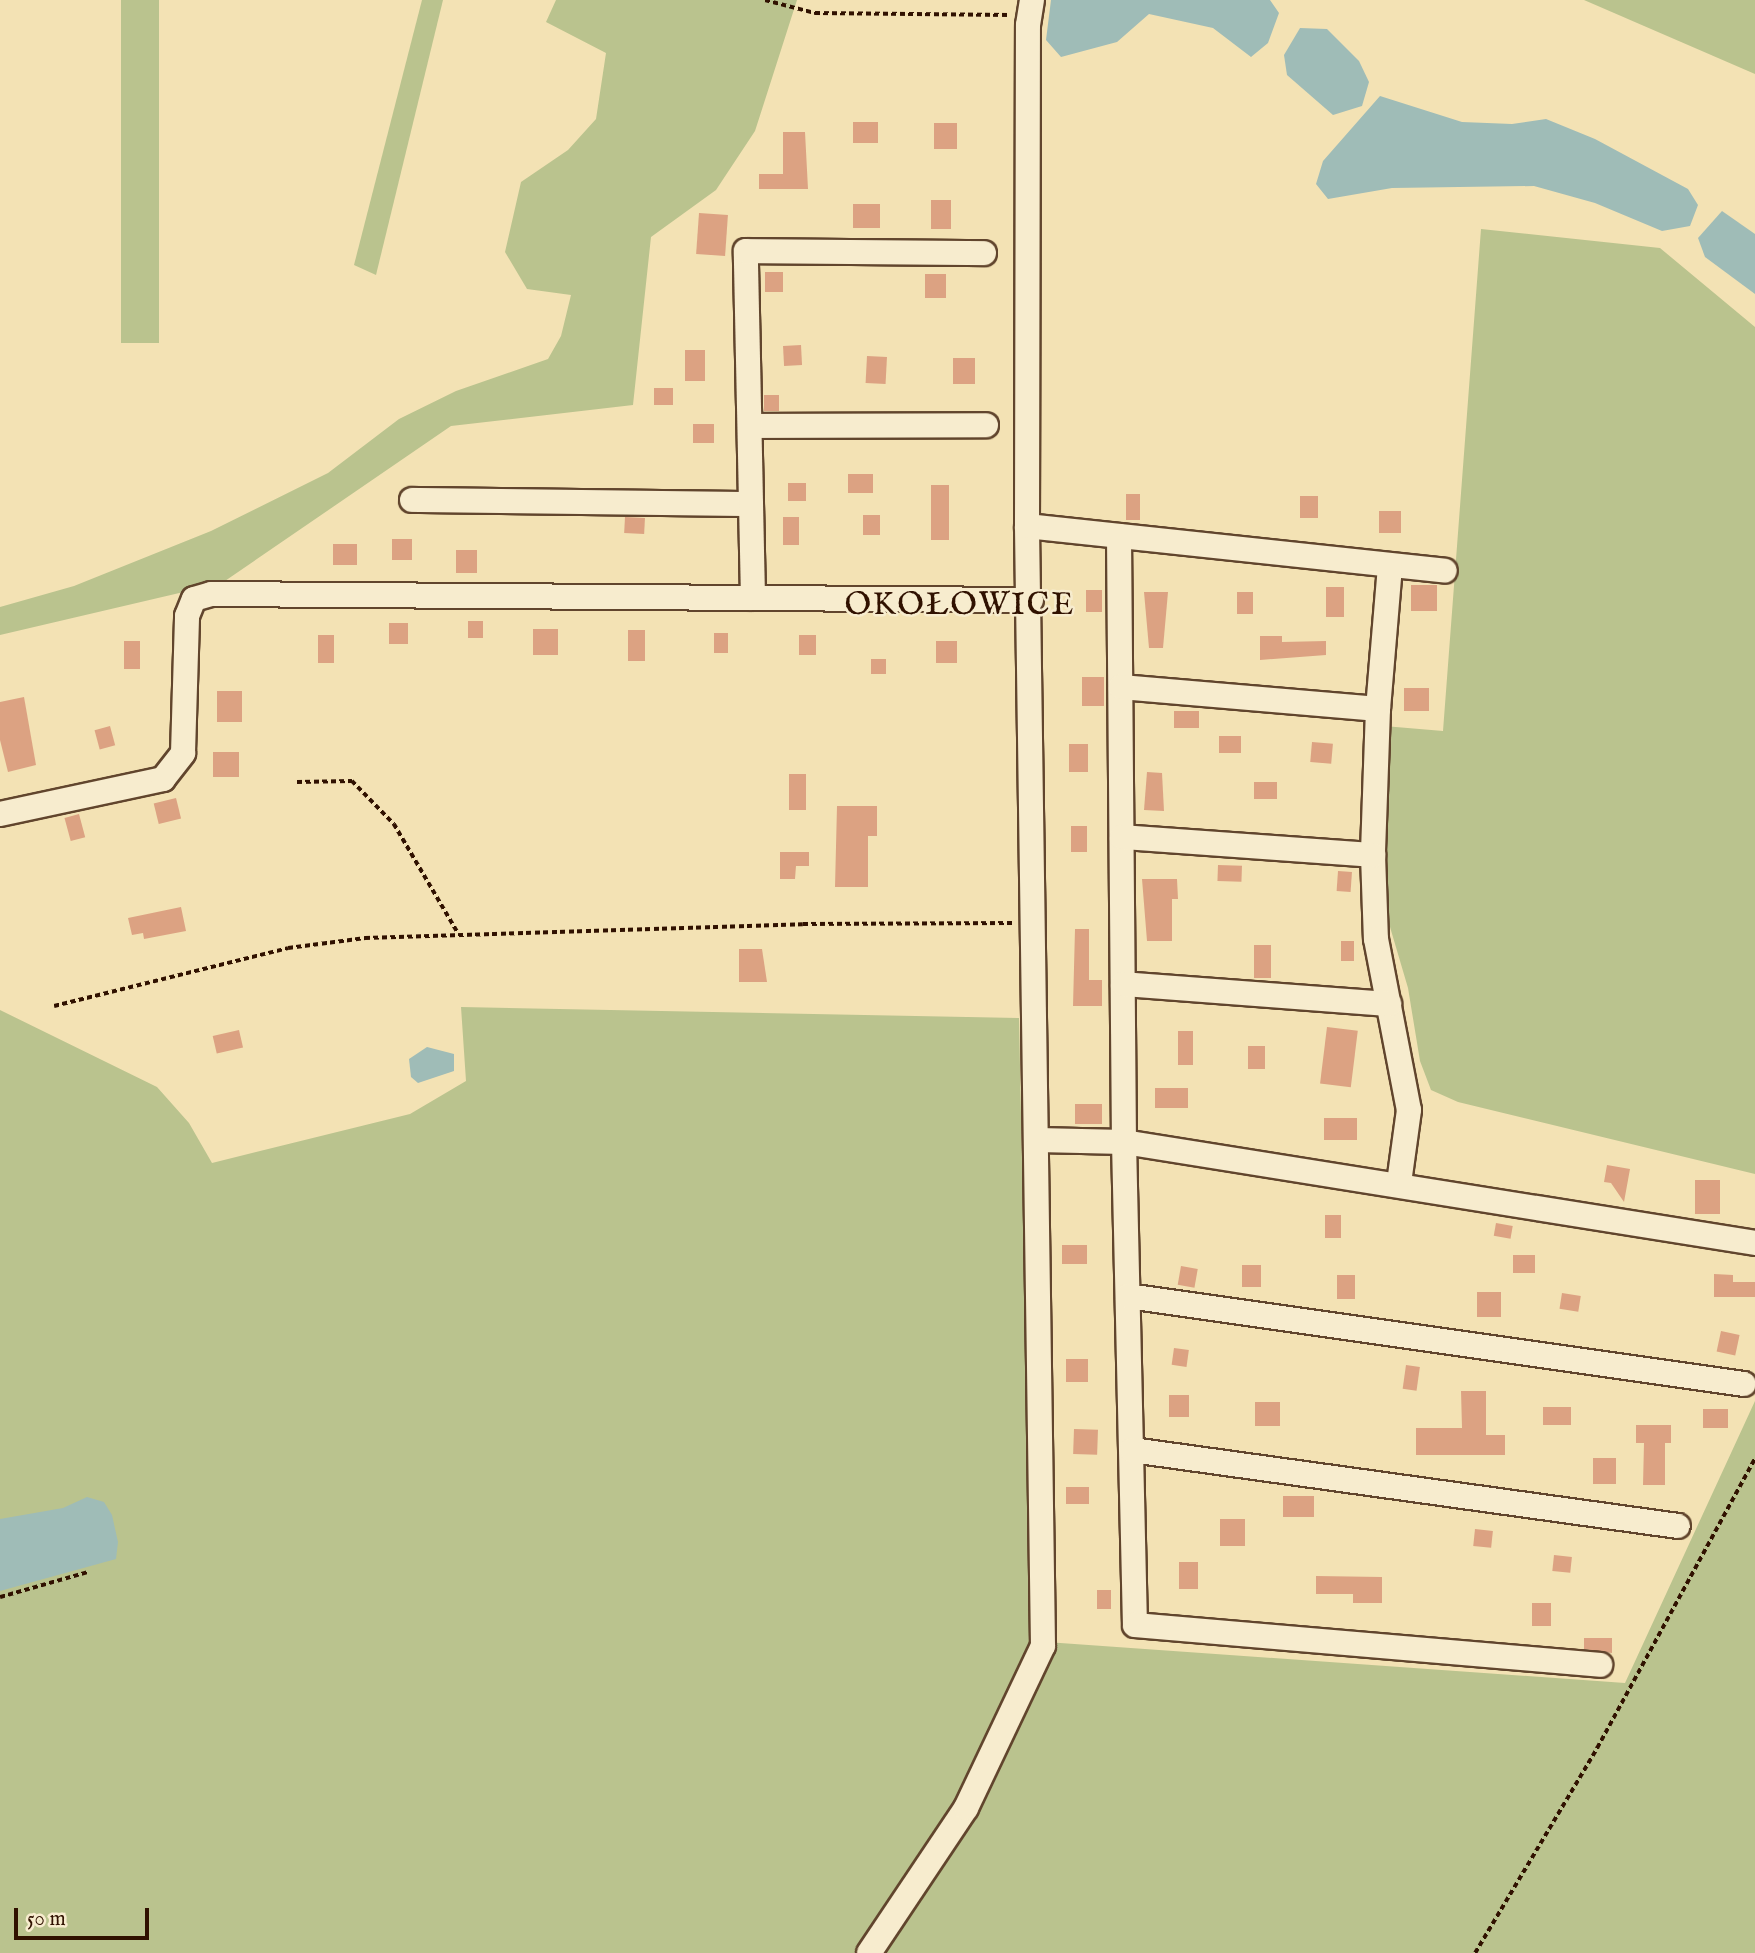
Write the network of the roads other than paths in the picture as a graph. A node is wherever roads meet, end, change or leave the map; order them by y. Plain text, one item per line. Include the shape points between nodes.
1 (1030, 8) edge
2 (984, 253) dead end
3 (986, 425) dead end
4 (750, 426) junction
5 (412, 500) dead end
6 (751, 504) junction
7 (1027, 526) junction
8 (1119, 536) junction
9 (1390, 565) junction
10 (1445, 571) dead end
11 (754, 598) junction
12 (1031, 600) junction
13 (1121, 687) junction
14 (1377, 709) junction
15 (0, 814) edge
16 (1122, 837) junction
17 (1373, 855) junction
18 (1123, 984) junction
19 (1389, 1004) junction
20 (1038, 1140) junction
21 (1124, 1142) junction
22 (1399, 1183) junction
23 (1755, 1243) edge
24 (1128, 1296) junction
25 (1744, 1384) dead end
26 (1132, 1450) junction
27 (1678, 1526) dead end
28 (1600, 1665) dead end
29 (869, 1953) edge

1 - 7 street
2 - 4 street via 746,251
3 - 4 street
4 - 6 street
5 - 6 street
6 - 11 street
7 - 8 street
7 - 12 street
8 - 9 street
8 - 13 street
9 - 10 street
9 - 14 street
11 - 12 street
11 - 15 street via 211,594 194,599 187,616 183,753 163,779
12 - 20 street
13 - 14 street
13 - 16 street
14 - 17 street
16 - 17 street
16 - 18 street
17 - 19 street via 1376,939
18 - 19 street
18 - 21 street
19 - 22 street via 1409,1110
20 - 21 street
20 - 29 street via 1043,1646 966,1808
21 - 22 street
21 - 24 street
22 - 23 street
24 - 25 street
24 - 26 street
26 - 27 street
26 - 28 street via 1135,1625

